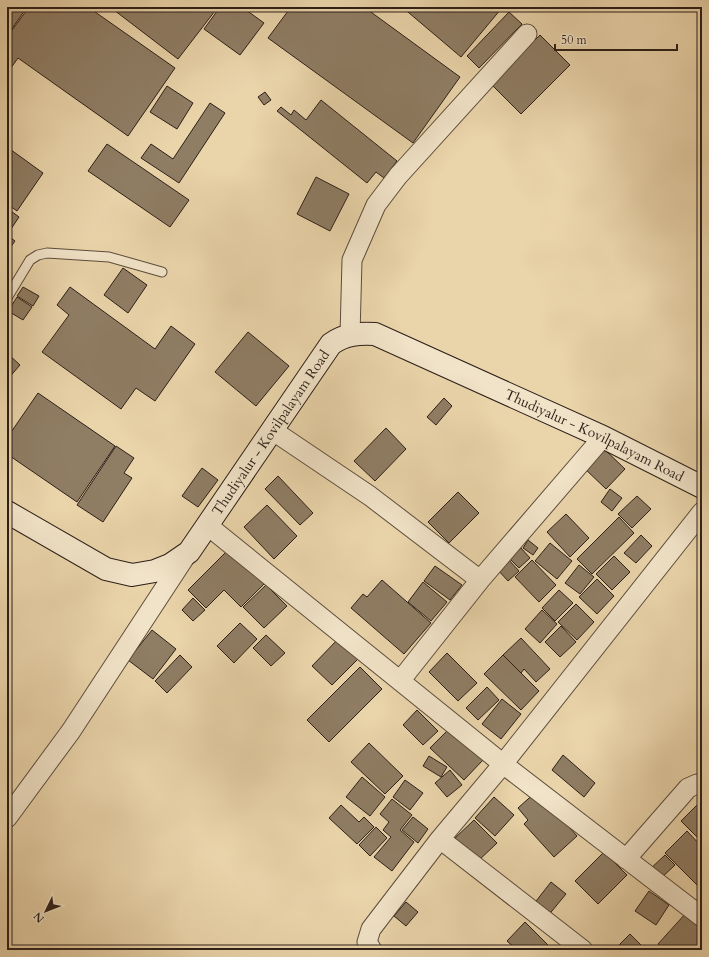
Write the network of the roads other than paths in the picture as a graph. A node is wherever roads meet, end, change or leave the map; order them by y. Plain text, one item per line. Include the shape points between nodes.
1 (527, 34) dead end
2 (162, 272) dead end
3 (7, 298) edge
4 (350, 335) junction
5 (272, 430) junction
6 (603, 437) junction
7 (702, 487) edge
8 (7, 512) edge
9 (702, 512) edge
10 (207, 525) junction
11 (188, 552) junction
12 (480, 580) junction
13 (400, 682) junction
14 (503, 764) junction
15 (702, 785) edge
16 (7, 818) edge
17 (440, 840) junction
18 (626, 859) junction
19 (702, 917) edge
20 (372, 950) edge
21 (583, 950) edge

1 - 4 street via 398,176 376,205 352,260
2 - 3 lane via 109,257 47,253 30,260
4 - 5 main road, Thudiyalur - Kovilpalayam Road via 331,344
4 - 6 main road, Thudiyalur - Kovilpalayam Road via 375,334
5 - 10 main road, Thudiyalur - Kovilpalayam Road
5 - 12 street via 370,496
6 - 7 main road, Thudiyalur - Kovilpalayam Road
6 - 12 street
8 - 11 main road, Thudiyalur - Kovilpalayam Road via 106,569 132,575 170,565
9 - 14 street
10 - 11 main road, Thudiyalur - Kovilpalayam Road
10 - 13 street
11 - 16 street via 71,731
12 - 13 street
13 - 14 street
14 - 17 street
14 - 18 street
15 - 18 street via 697,784 688,788
17 - 20 street via 371,929 367,942
17 - 21 street
18 - 19 street

